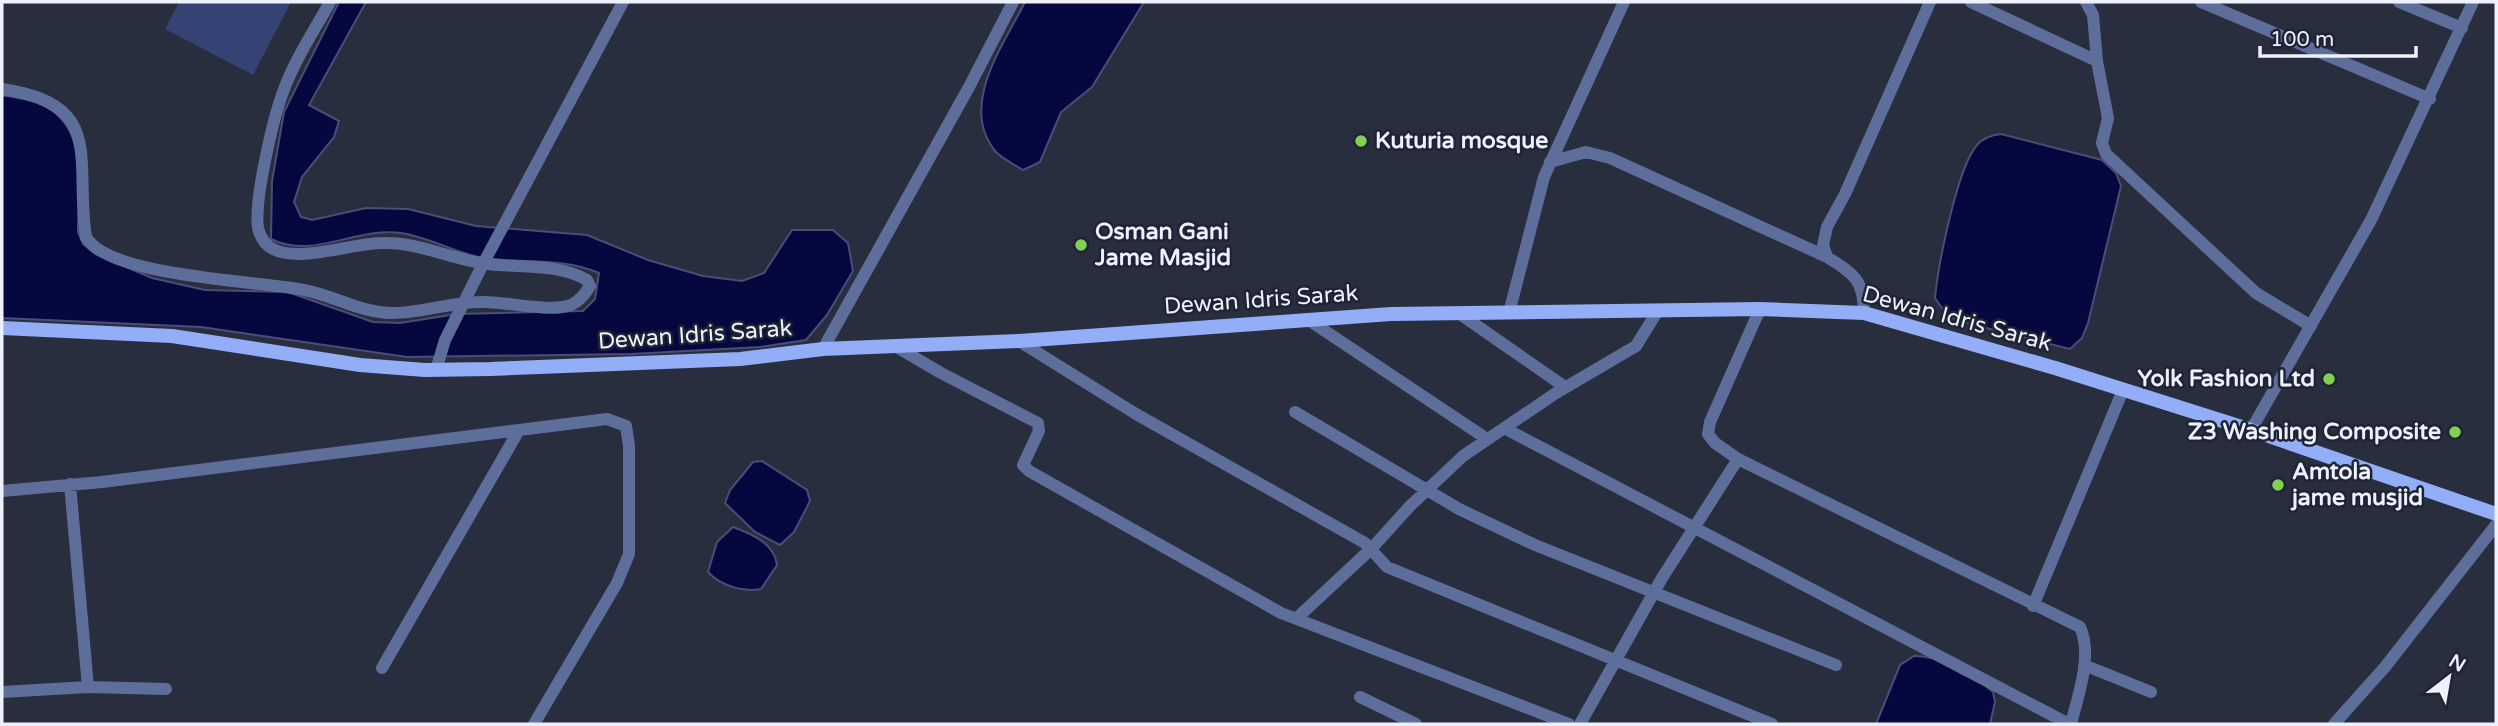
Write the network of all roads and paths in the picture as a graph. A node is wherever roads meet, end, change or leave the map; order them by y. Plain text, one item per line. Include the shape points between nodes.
1 (330, 2) edge
2 (623, 2) edge
3 (1013, 2) edge
4 (1624, 2) edge
5 (1930, 2) edge
6 (1970, 2) edge
7 (2086, 2) edge
8 (2201, 2) edge
9 (2399, 2) edge
10 (2473, 2) edge
11 (2462, 28) junction
12 (2097, 61) junction
13 (2, 89) edge
14 (2430, 99) junction
15 (1550, 162) junction
16 (1827, 257) junction
17 (484, 264) junction
18 (466, 302) junction
19 (1760, 309) junction
20 (1657, 312) junction
21 (1509, 313) junction
22 (1864, 313) junction
23 (1460, 314) junction
24 (1307, 319) junction
25 (2311, 326) junction
26 (2, 328) edge
27 (1019, 341) junction
28 (895, 346) junction
29 (823, 349) junction
30 (436, 370) junction
31 (1565, 387) junction
32 (2123, 390) junction
33 (1295, 412) dead end
34 (1504, 428) junction
35 (519, 430) junction
36 (2251, 430) junction
37 (1487, 439) junction
38 (1738, 458) junction
39 (70, 484) junction
40 (1427, 490) junction
41 (2, 491) edge
42 (2495, 513) edge
43 (1694, 529) junction
44 (1372, 548) junction
45 (1654, 592) junction
46 (2033, 606) junction
47 (1297, 618) junction
48 (1614, 661) junction
49 (1836, 665) dead end
50 (2084, 665) junction
51 (382, 667) dead end
52 (88, 687) junction
53 (166, 689) dead end
54 (2, 692) edge
55 (2151, 692) dead end
56 (1360, 697) dead end
57 (534, 724) edge
58 (1416, 724) edge
59 (1569, 724) edge
60 (1580, 724) edge
61 (1772, 724) edge
62 (2070, 724) edge
63 (2334, 724) edge

1 - 17 street via 284,89 274,120 260,198 258,228 263,241 282,253 303,254 385,243
2 - 17 street
3 - 29 street
4 - 15 street
5 - 16 street via 1827,227 1823,245
6 - 12 street
7 - 12 street via 2093,15
8 - 14 street
9 - 11 street
10 - 11 street
11 - 14 street
12 - 25 street via 2108,118 2102,143 2106,154 2256,293
13 - 18 street via 42,97 76,129 83,153 86,237 103,254 178,274 305,290 356,309 393,314
14 - 25 street via 2371,220
15 - 16 street via 1586,152 1610,158
15 - 21 street
16 - 22 street via 1852,272 1864,293
17 - 18 street
17 - 18 street via 561,270 578,275 590,286 570,305
18 - 30 street via 445,340
19 - 20 main road, Dewan Idris Sarak
19 - 22 main road, Dewan Idris Sarak
19 - 38 street via 1708,434
20 - 21 main road, Dewan Idris Sarak
20 - 31 street via 1636,346
21 - 23 main road, Dewan Idris Sarak
22 - 32 main road, Dewan Idris Sarak
23 - 24 main road, Dewan Idris Sarak
23 - 31 street
24 - 27 main road, Dewan Idris Sarak
24 - 37 street
25 - 36 street
26 - 30 main road, Dewan Idris Sarak via 172,336 296,358
27 - 28 main road, Dewan Idris Sarak
27 - 44 street via 1136,415
28 - 29 main road, Dewan Idris Sarak
28 - 47 street via 1038,423 1039,431 1023,465 1029,471 1200,569
29 - 30 main road, Dewan Idris Sarak via 740,359
31 - 34 street
32 - 36 main road, Dewan Idris Sarak
32 - 46 street
33 - 40 street
34 - 37 street
34 - 43 street
35 - 39 street
35 - 51 street
35 - 57 street via 607,419 626,426 629,446 629,554 617,583
36 - 42 main road, Dewan Idris Sarak
37 - 40 street
38 - 43 street
38 - 46 street
39 - 41 street
39 - 52 street
40 - 44 street
40 - 45 street via 1535,545
42 - 63 street via 2385,667
43 - 45 street
43 - 62 street
44 - 47 street
44 - 48 street via 1387,567
45 - 48 street
45 - 49 street
46 - 50 street via 2080,627 2086,639
47 - 59 street
48 - 60 street
48 - 61 street
50 - 55 street
50 - 62 street
52 - 53 street
52 - 54 street
56 - 58 street

